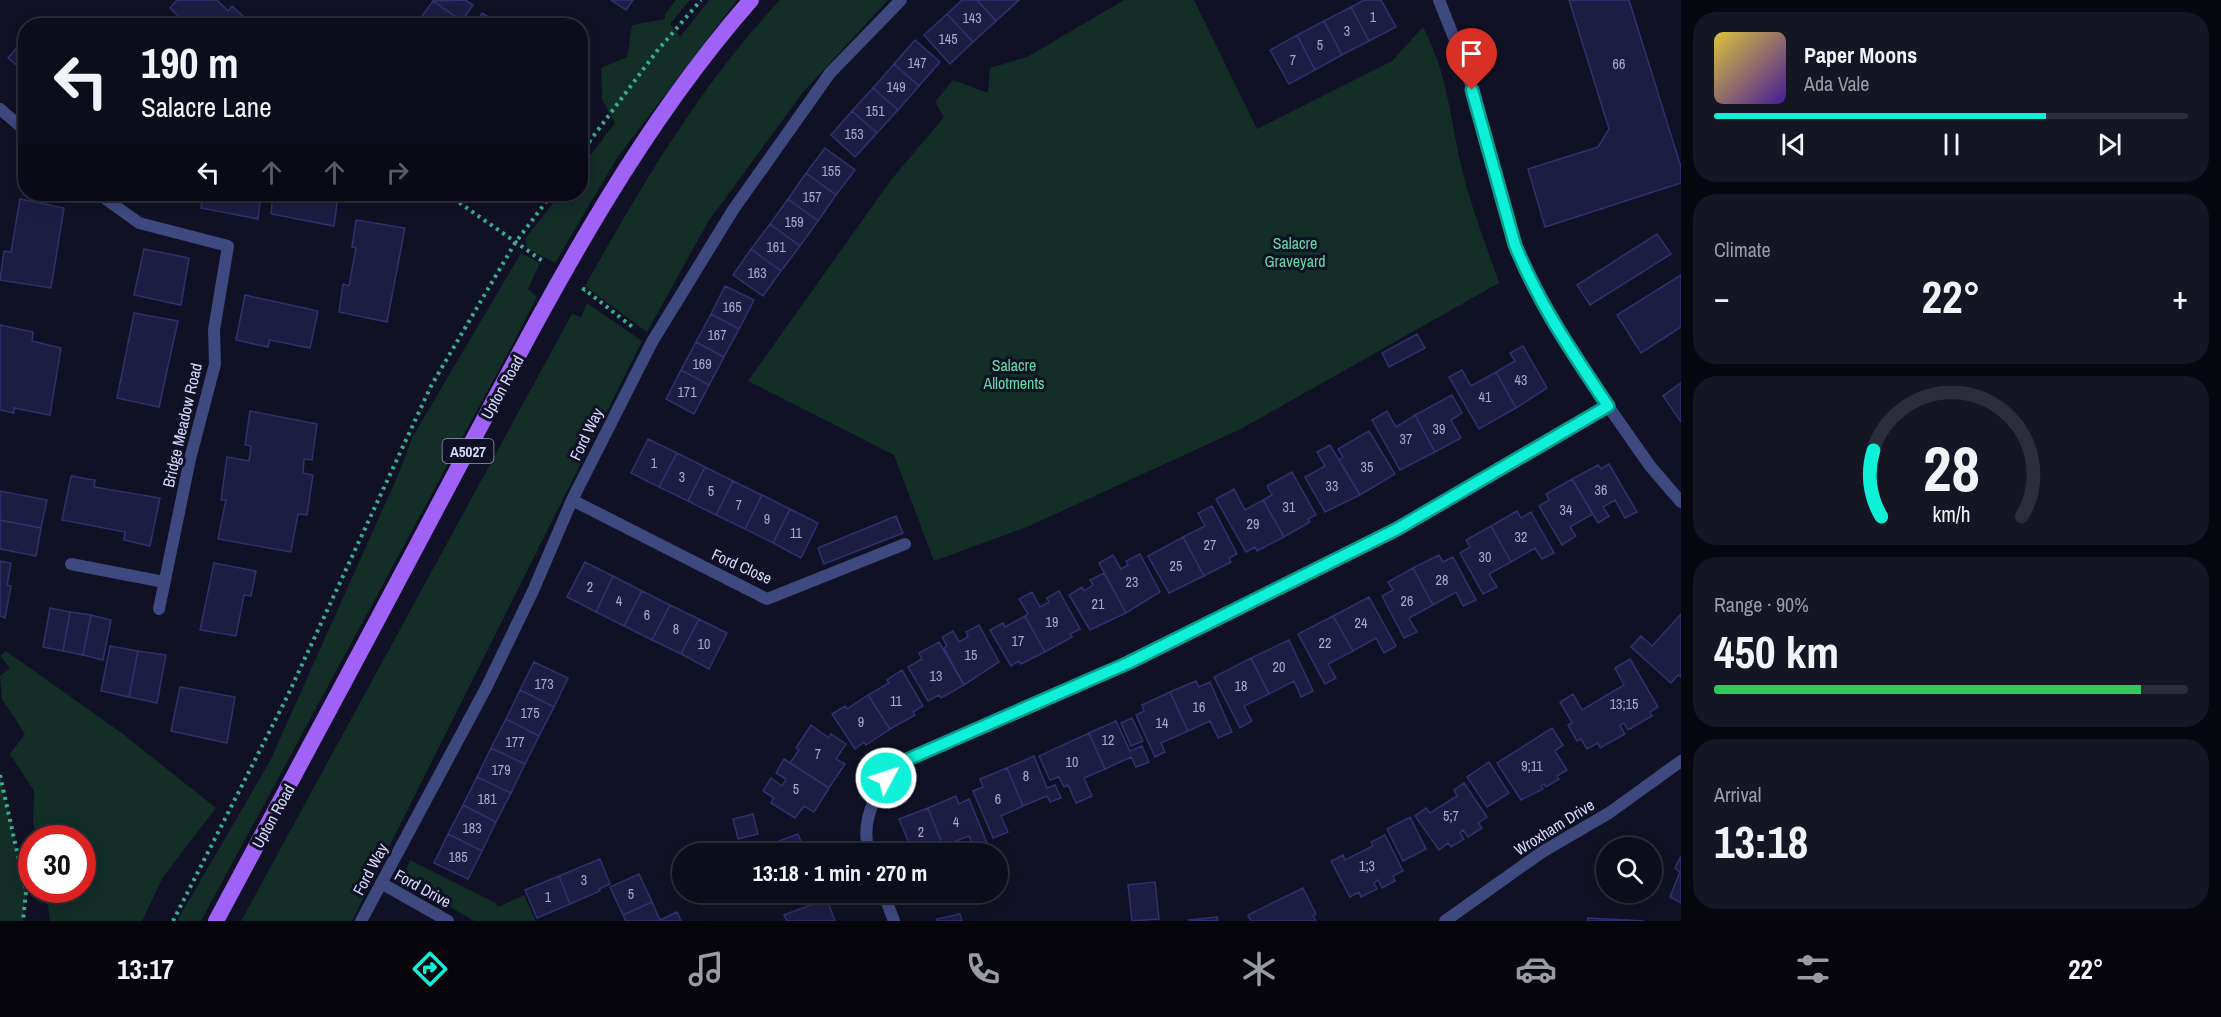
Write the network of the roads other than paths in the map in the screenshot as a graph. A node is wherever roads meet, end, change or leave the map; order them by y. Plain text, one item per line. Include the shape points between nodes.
1 (751, 0) edge
2 (901, 0) edge
3 (1440, 0) edge
4 (0, 109) edge
5 (18, 124) edge
6 (109, 201) edge
7 (1608, 406) junction
8 (572, 500) junction
9 (1681, 502) edge
10 (905, 544) dead end
11 (71, 564) dead end
12 (164, 582) junction
13 (159, 609) dead end
14 (1681, 761) edge
15 (869, 843) edge
16 (381, 883) junction
17 (887, 903) edge
18 (216, 921) edge
19 (361, 921) edge
20 (448, 921) edge
21 (894, 921) edge
22 (1445, 921) edge

1 - 18 main road, Upton Road / A5027 via 714,42 611,192
2 - 8 street, Ford Way via 830,74 733,210 652,342
3 - 7 street via 1466,68 1522,261 1546,312
4 - 5 street
6 - 12 street, Bridge Meadow Road via 139,223 228,246 214,330 215,364
7 - 9 street
7 - 15 street via 1397,529 1128,663 904,761 886,778 873,800 867,825
8 - 10 street, Ford Close via 767,599
8 - 16 street, Ford Way via 486,688
11 - 12 street
12 - 13 street, Bridge Meadow Road
14 - 22 street, Wroxham Drive
16 - 19 street, Ford Way
16 - 20 street, Ford Drive
17 - 21 street

